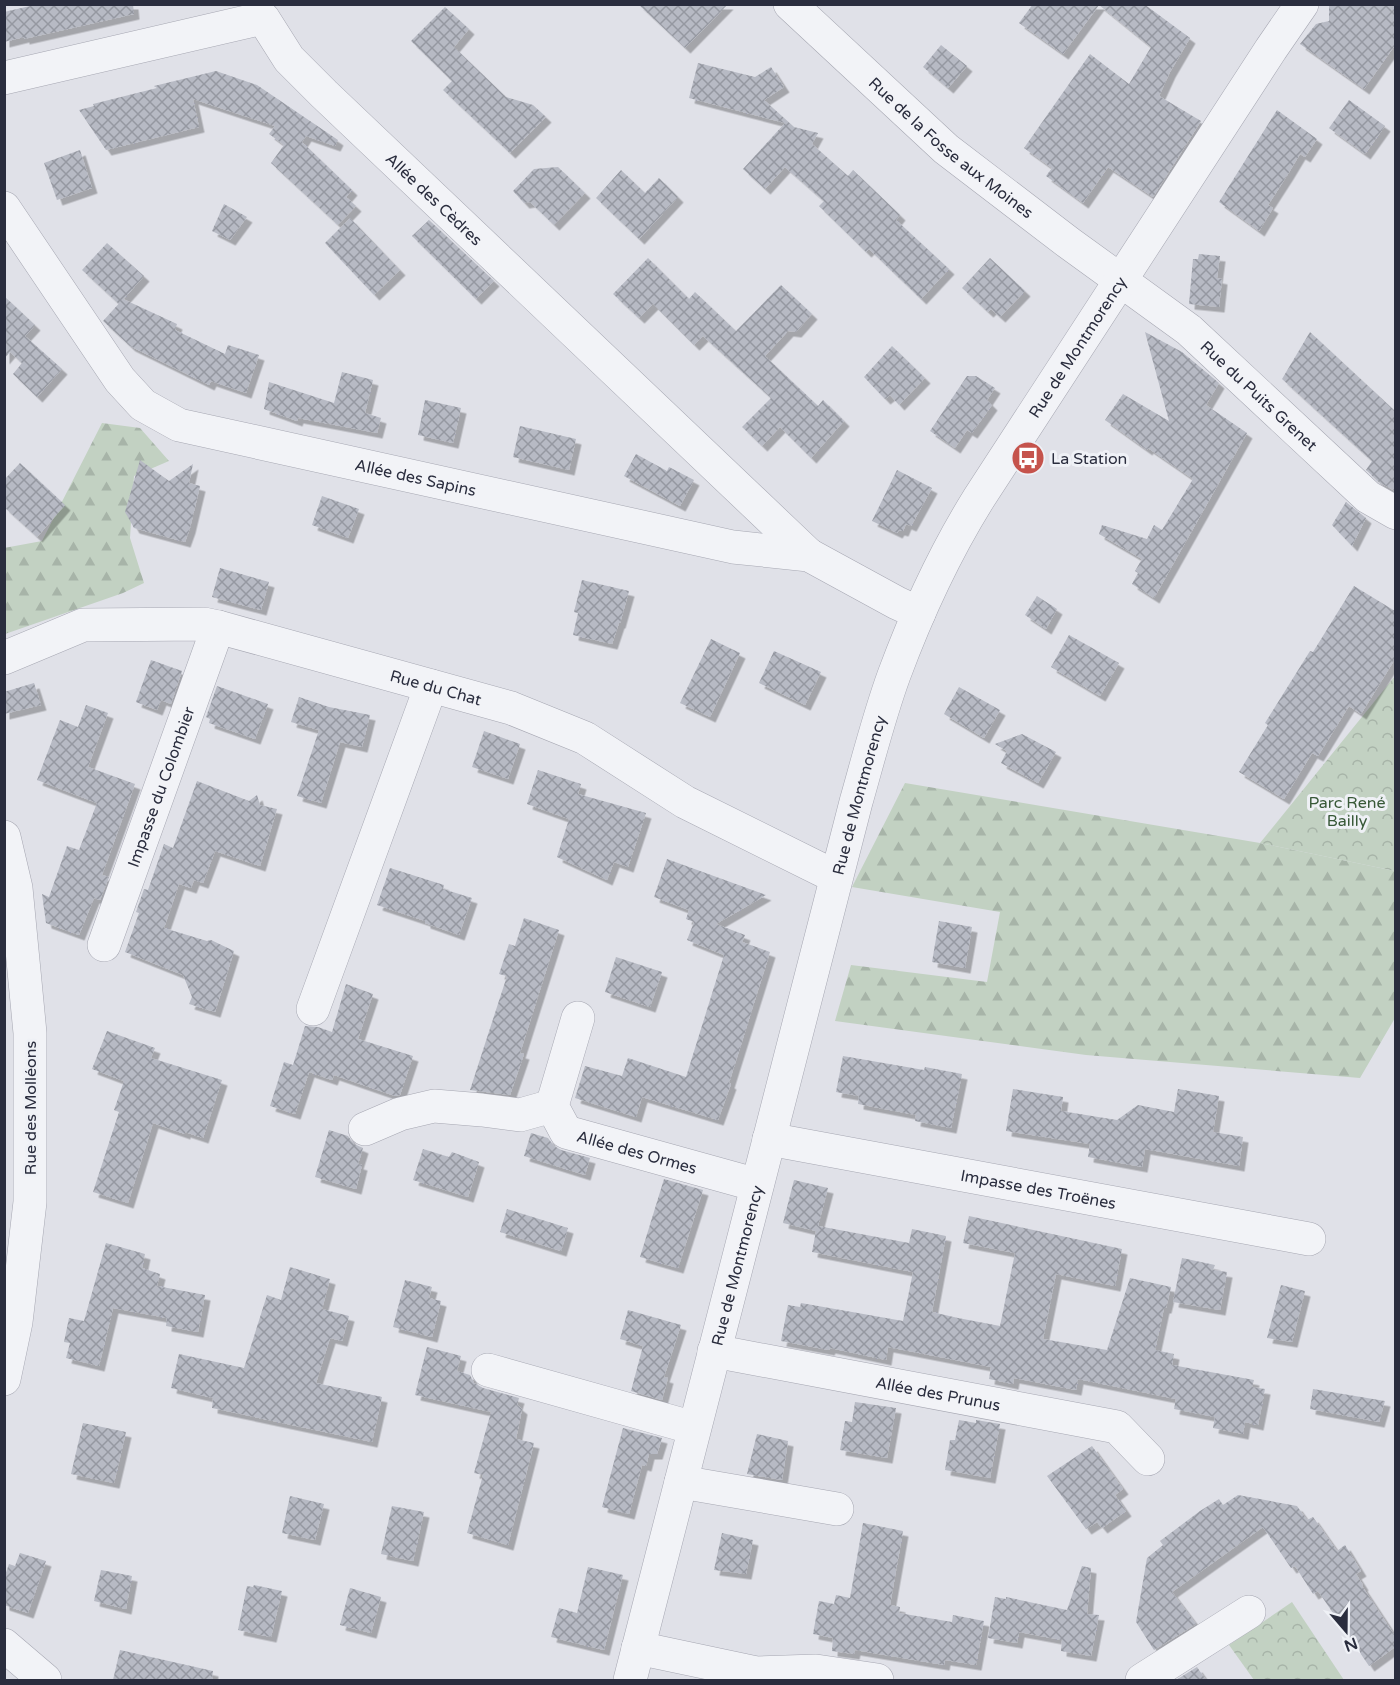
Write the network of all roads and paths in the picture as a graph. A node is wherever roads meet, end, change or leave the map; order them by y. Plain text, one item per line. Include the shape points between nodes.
1 (790, 4) edge
2 (1302, 4) edge
3 (263, 11) edge
4 (4, 78) edge
5 (4, 208) edge
6 (1120, 279) junction
7 (1395, 513) edge
8 (809, 555) junction
9 (919, 613) junction
10 (218, 627) junction
11 (4, 658) edge
12 (431, 686) junction
13 (4, 837) edge
14 (836, 877) junction
15 (104, 945) dead end
16 (313, 1009) dead end
17 (578, 1018) dead end
18 (552, 1106) junction
19 (365, 1129) dead end
20 (769, 1139) junction
21 (757, 1185) junction
22 (1309, 1239) dead end
23 (714, 1351) junction
24 (488, 1370) dead end
25 (4, 1378) edge
26 (694, 1428) junction
27 (1148, 1460) dead end
28 (681, 1482) junction
29 (837, 1509) dead end
30 (1249, 1612) dead end
31 (4, 1645) edge
32 (638, 1648) junction
33 (45, 1680) edge
34 (630, 1680) edge
35 (877, 1680) edge
36 (1142, 1680) edge

1 - 6 street, Rue de la Fosse aux Moines via 946,149
2 - 6 street, Rue de Montmorency
3 - 4 street, Allée des Cèdres
3 - 8 street, Allée des Cèdres via 289,59 324,94
5 - 8 street, Allée des Sapins via 120,380 142,405 178,425 733,547
6 - 7 street, Rue du Puits Grenet via 1189,330 1368,497
6 - 9 street, Rue de Montmorency via 964,522
8 - 9 street, Allée des Sapins
9 - 14 street, Rue de Montmorency via 893,677
10 - 11 street, Rue du Chat via 83,625
10 - 12 street, Rue du Chat
10 - 15 street, Impasse du Colombier
12 - 14 street, Rue du Chat via 511,708 585,738 685,802
12 - 16 street
13 - 25 street, Rue des Molléons via 16,888 30,1033 30,1202 16,1322
14 - 20 street, Rue de Montmorency
17 - 18 street
18 - 19 street via 520,1115 434,1106 400,1114
18 - 21 street, Allée des Ormes via 566,1132
20 - 21 street, Rue de Montmorency
20 - 22 street, Impasse des Troënes
21 - 23 street, Rue de Montmorency
23 - 26 street, Rue de Montmorency
23 - 27 street, Allée des Prunus via 1117,1426
24 - 26 street
26 - 28 street, Rue de Montmorency
28 - 29 street
28 - 32 street, Rue de Montmorency
30 - 36 street
31 - 33 street
32 - 34 street, Rue de Montmorency
32 - 35 street via 756,1673 816,1671

